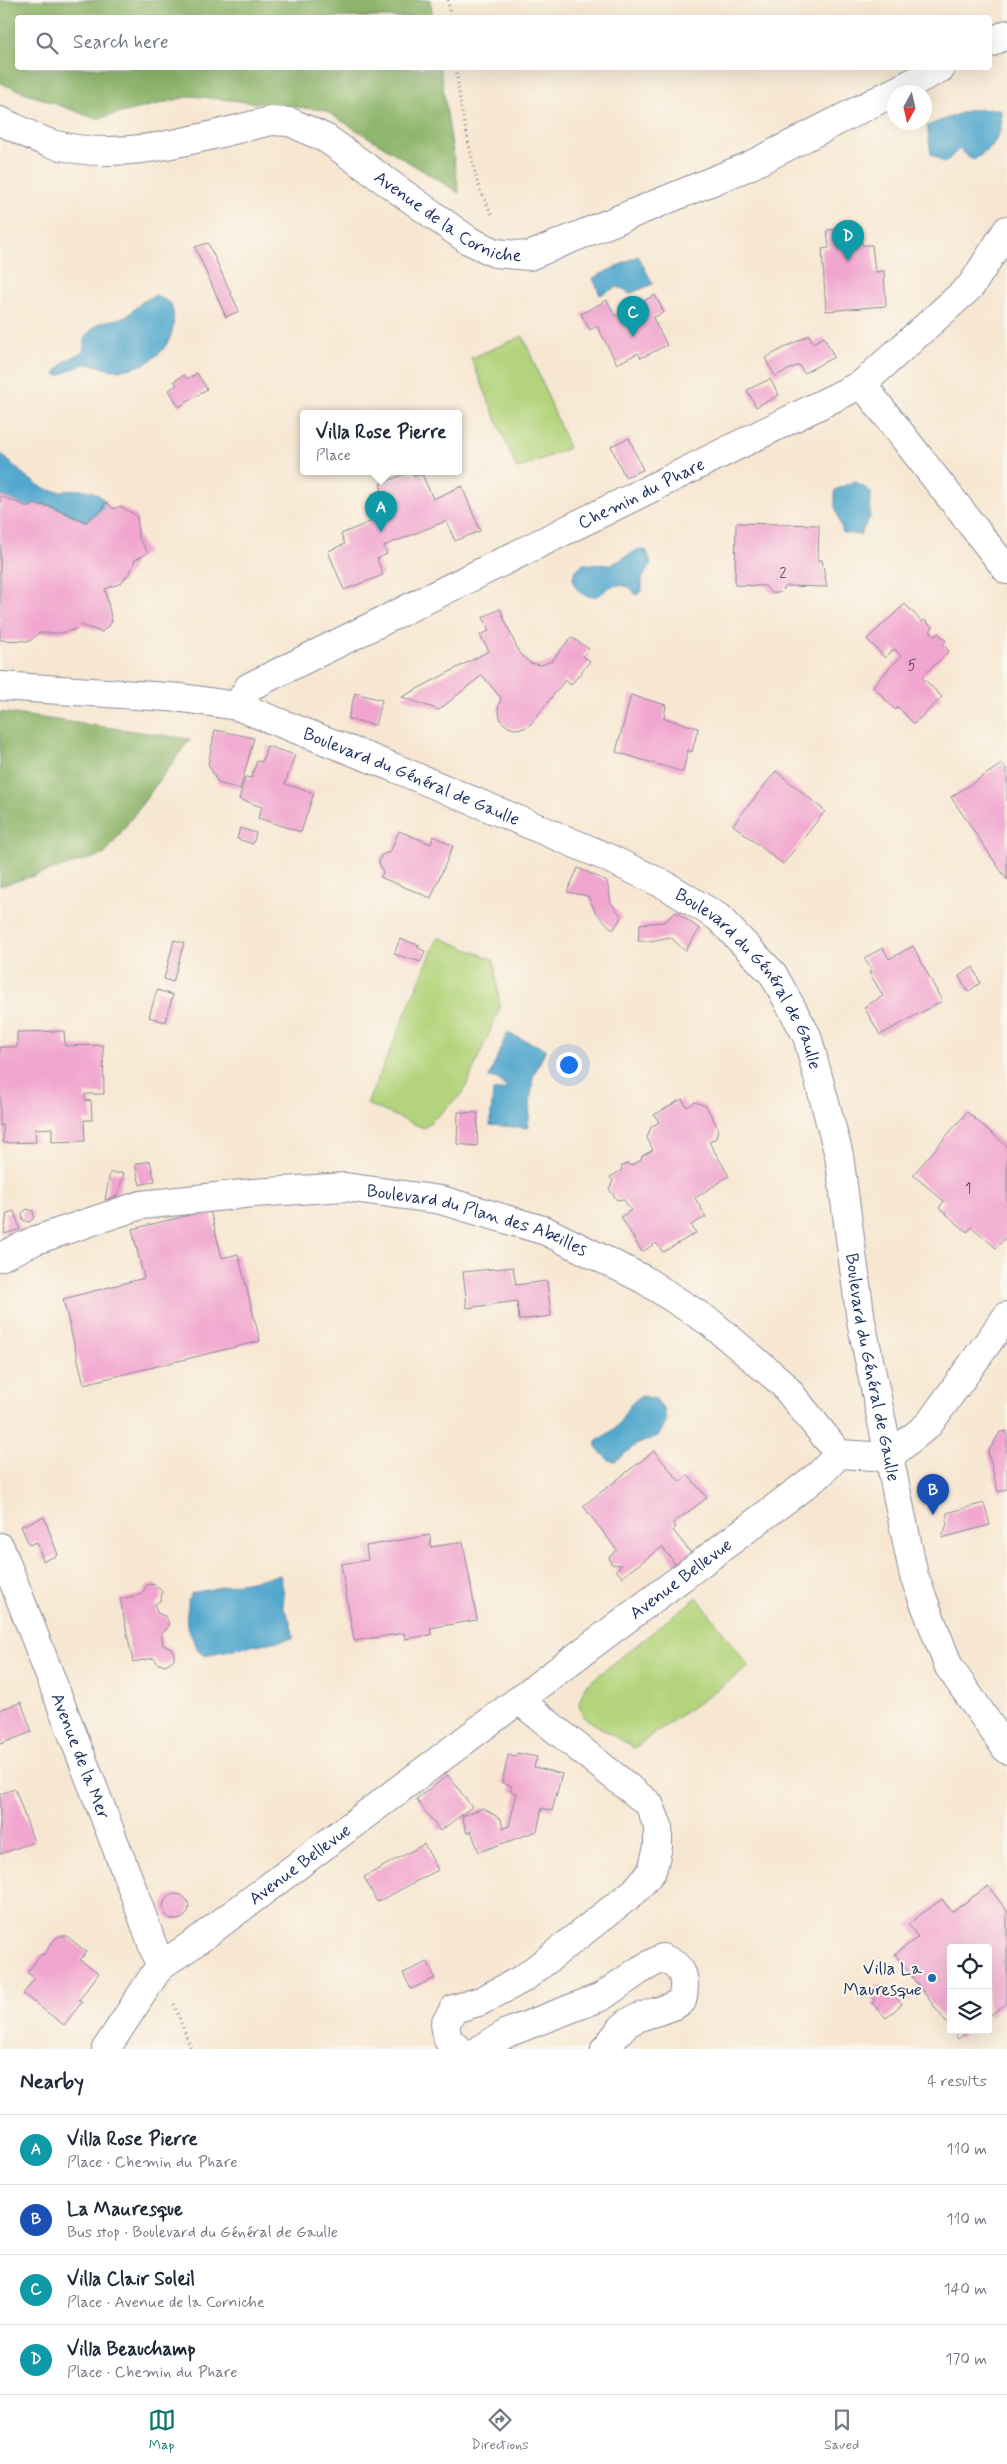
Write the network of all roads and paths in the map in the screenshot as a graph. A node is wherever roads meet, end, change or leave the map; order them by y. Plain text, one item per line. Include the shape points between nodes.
1 (448, 0) edge
2 (450, 15) edge
3 (1007, 34) edge
4 (992, 42) edge
5 (456, 70) edge
6 (937, 70) edge
7 (0, 121) edge
8 (478, 185) dead end
9 (1007, 230) edge
10 (862, 384) junction
11 (1007, 570) edge
12 (0, 686) edge
13 (237, 706) junction
14 (0, 1257) edge
15 (1007, 1316) edge
16 (839, 1454) junction
17 (889, 1457) junction
18 (0, 1547) edge
19 (520, 1701) junction
20 (1007, 1750) edge
21 (160, 1966) junction
22 (106, 2049) edge
23 (191, 2049) edge
24 (459, 2049) edge
25 (481, 2049) edge
26 (605, 2049) edge

1 - 2 path
3 - 4 street
5 - 8 path
6 - 7 street, Avenue de la Corniche via 749,166 529,256 495,253 468,240 328,139 290,122 271,121 155,147 104,152 49,143
9 - 10 street, Chemin du Phare via 971,286
10 - 11 street
10 - 13 street, Chemin du Phare via 249,687
12 - 13 street, Boulevard du Général de Gaulle via 182,698
13 - 17 street, Boulevard du Général de Gaulle via 404,772 665,885 718,918 773,974 807,1036 839,1155 860,1322
14 - 16 street, Boulevard du Plan des Abeilles via 36,1240 141,1205 345,1187 442,1200 546,1231 643,1279 711,1324 782,1383
15 - 17 street via 929,1424
16 - 17 street
16 - 19 street, Avenue Bellevue via 820,1474
17 - 20 street, Boulevard du Général de Gaulle via 914,1576 950,1667
18 - 21 street, Avenue de la Mer
19 - 21 street, Avenue Bellevue
19 - 24 street via 650,1804 658,1826 658,1847 652,1870 635,1891 524,1978 481,2001 454,2009 445,2024 448,2040
21 - 22 street, Avenue Bellevue
21 - 23 path
25 - 26 street via 508,2033 602,1997 662,1958 676,1963 685,1988 682,2001 667,2010 629,2022

